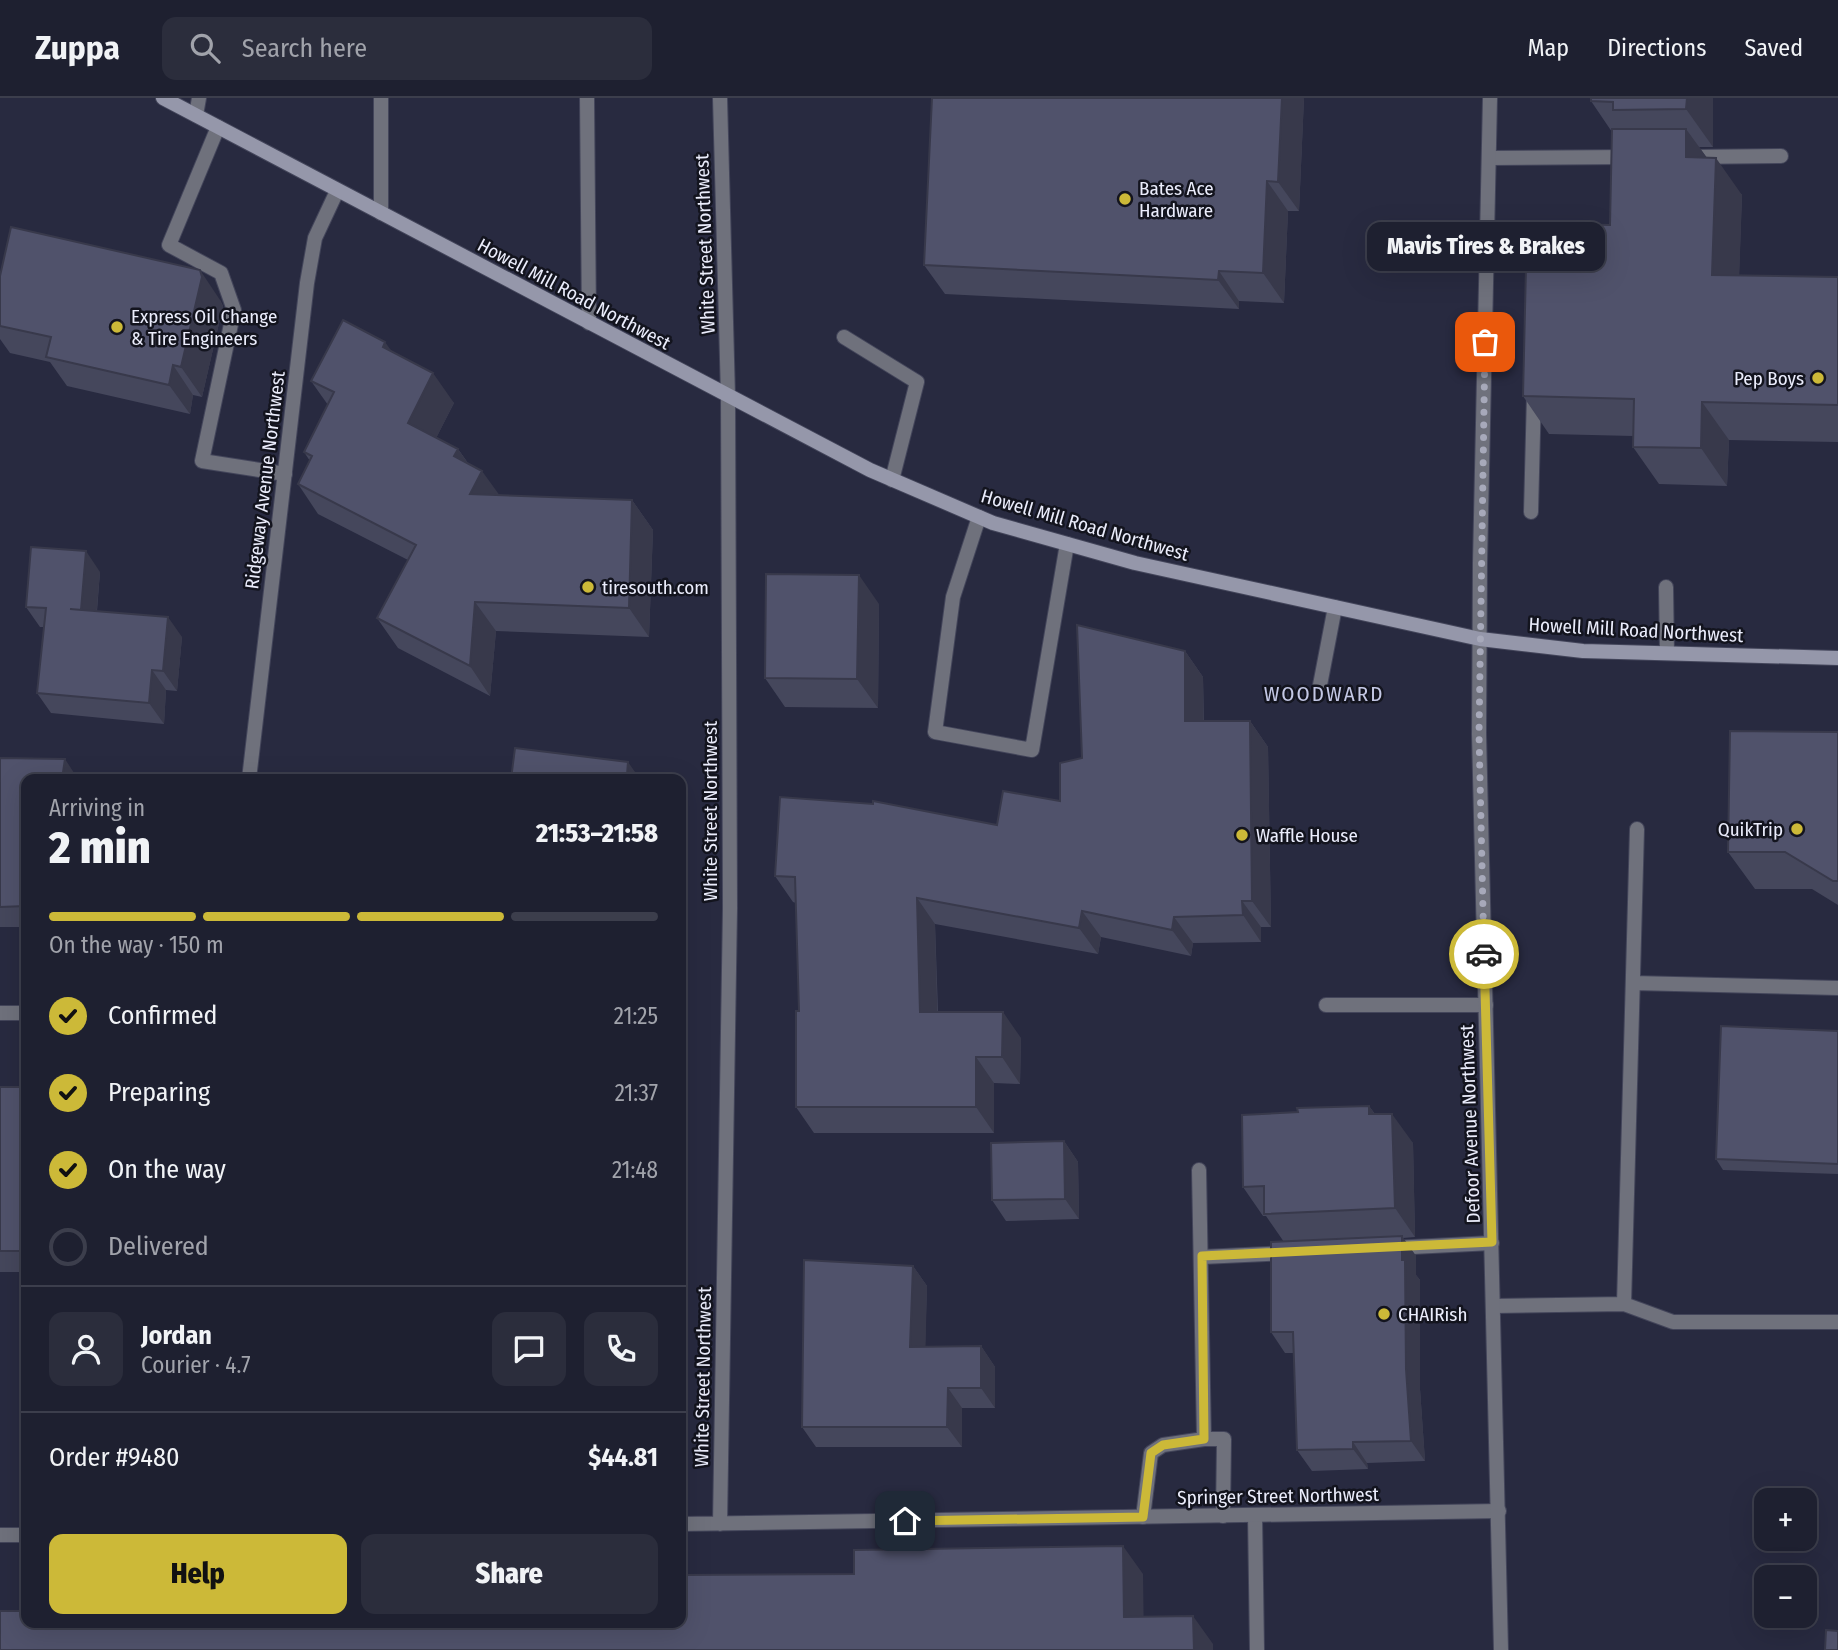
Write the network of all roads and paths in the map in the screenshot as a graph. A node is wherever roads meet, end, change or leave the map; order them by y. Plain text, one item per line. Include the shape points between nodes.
1 (163, 98) edge
2 (199, 98) edge
3 (381, 98) edge
4 (587, 98) edge
5 (720, 98) edge
6 (1490, 98) edge
7 (196, 116) junction
8 (218, 127) junction
9 (1782, 156) dead end
10 (1646, 157) edge
11 (1673, 157) edge
12 (1489, 158) junction
13 (337, 191) junction
14 (381, 213) junction
15 (589, 323) junction
16 (844, 337) dead end
17 (1534, 378) edge
18 (728, 396) junction
19 (285, 474) junction
20 (892, 480) junction
21 (1531, 512) dead end
22 (979, 517) junction
23 (1067, 544) junction
24 (1666, 587) dead end
25 (1335, 607) junction
26 (1480, 639) junction
27 (1667, 653) junction
28 (1838, 658) edge
29 (1320, 685) dead end
30 (251, 774) edge
31 (1637, 829) dead end
32 (1633, 983) junction
33 (1838, 988) edge
34 (1326, 1005) dead end
35 (1486, 1005) junction
36 (0, 1013) edge
37 (21, 1013) edge
38 (1199, 1170) dead end
39 (1492, 1242) junction
40 (1376, 1248) edge
41 (1309, 1252) edge
42 (1202, 1256) junction
43 (1624, 1304) junction
44 (1493, 1306) junction
45 (1838, 1321) edge
46 (1204, 1439) junction
47 (1499, 1511) junction
48 (1255, 1515) junction
49 (1223, 1516) junction
50 (1143, 1517) junction
51 (686, 1524) edge
52 (720, 1524) junction
53 (0, 1535) edge
54 (21, 1535) edge
55 (1257, 1650) edge
56 (1501, 1650) edge

1 - 7 main road, Howell Mill Road Northwest
2 - 7 street
3 - 14 street
4 - 15 street
5 - 18 street, White Street Northwest
6 - 12 street, Defoor Avenue Northwest
7 - 8 main road, Howell Mill Road Northwest
8 - 13 main road, Howell Mill Road Northwest
8 - 19 street via 169,244 221,273 234,310 202,461
9 - 11 street
10 - 12 street
12 - 26 street, Defoor Avenue Northwest
13 - 14 main road, Howell Mill Road Northwest
13 - 19 street, Ridgeway Avenue Northwest via 315,238
14 - 15 main road, Howell Mill Road Northwest
15 - 18 main road, Howell Mill Road Northwest
16 - 20 street via 917,382
17 - 21 street
18 - 20 main road, Howell Mill Road Northwest
18 - 52 street, White Street Northwest via 730,908
19 - 30 street, Ridgeway Avenue Northwest
20 - 22 main road, Howell Mill Road Northwest
22 - 23 main road, Howell Mill Road Northwest
22 - 23 street via 953,597 935,732 1032,750
23 - 25 main road, Howell Mill Road Northwest via 1135,564
24 - 27 street
25 - 26 main road, Howell Mill Road Northwest
25 - 29 street
26 - 27 main road, Howell Mill Road Northwest via 1583,651
26 - 35 street, Defoor Avenue Northwest
27 - 28 main road, Howell Mill Road Northwest
31 - 32 street
32 - 33 street
32 - 43 street
34 - 35 street
35 - 39 street, Defoor Avenue Northwest
36 - 37 street
38 - 42 street
39 - 40 street
39 - 44 street, Defoor Avenue Northwest
41 - 42 street
42 - 46 street
43 - 44 street
43 - 45 street via 1673,1322
44 - 47 street, Defoor Avenue Northwest
46 - 49 street via 1224,1439
46 - 50 street via 1163,1445 1151,1453
47 - 48 street, Springer Street Northwest
47 - 56 street, Defoor Avenue Northwest
48 - 49 street, Springer Street Northwest
48 - 55 street
49 - 50 street, Springer Street Northwest
50 - 52 street, Springer Street Northwest
51 - 52 street, Springer Street Northwest
53 - 54 street

